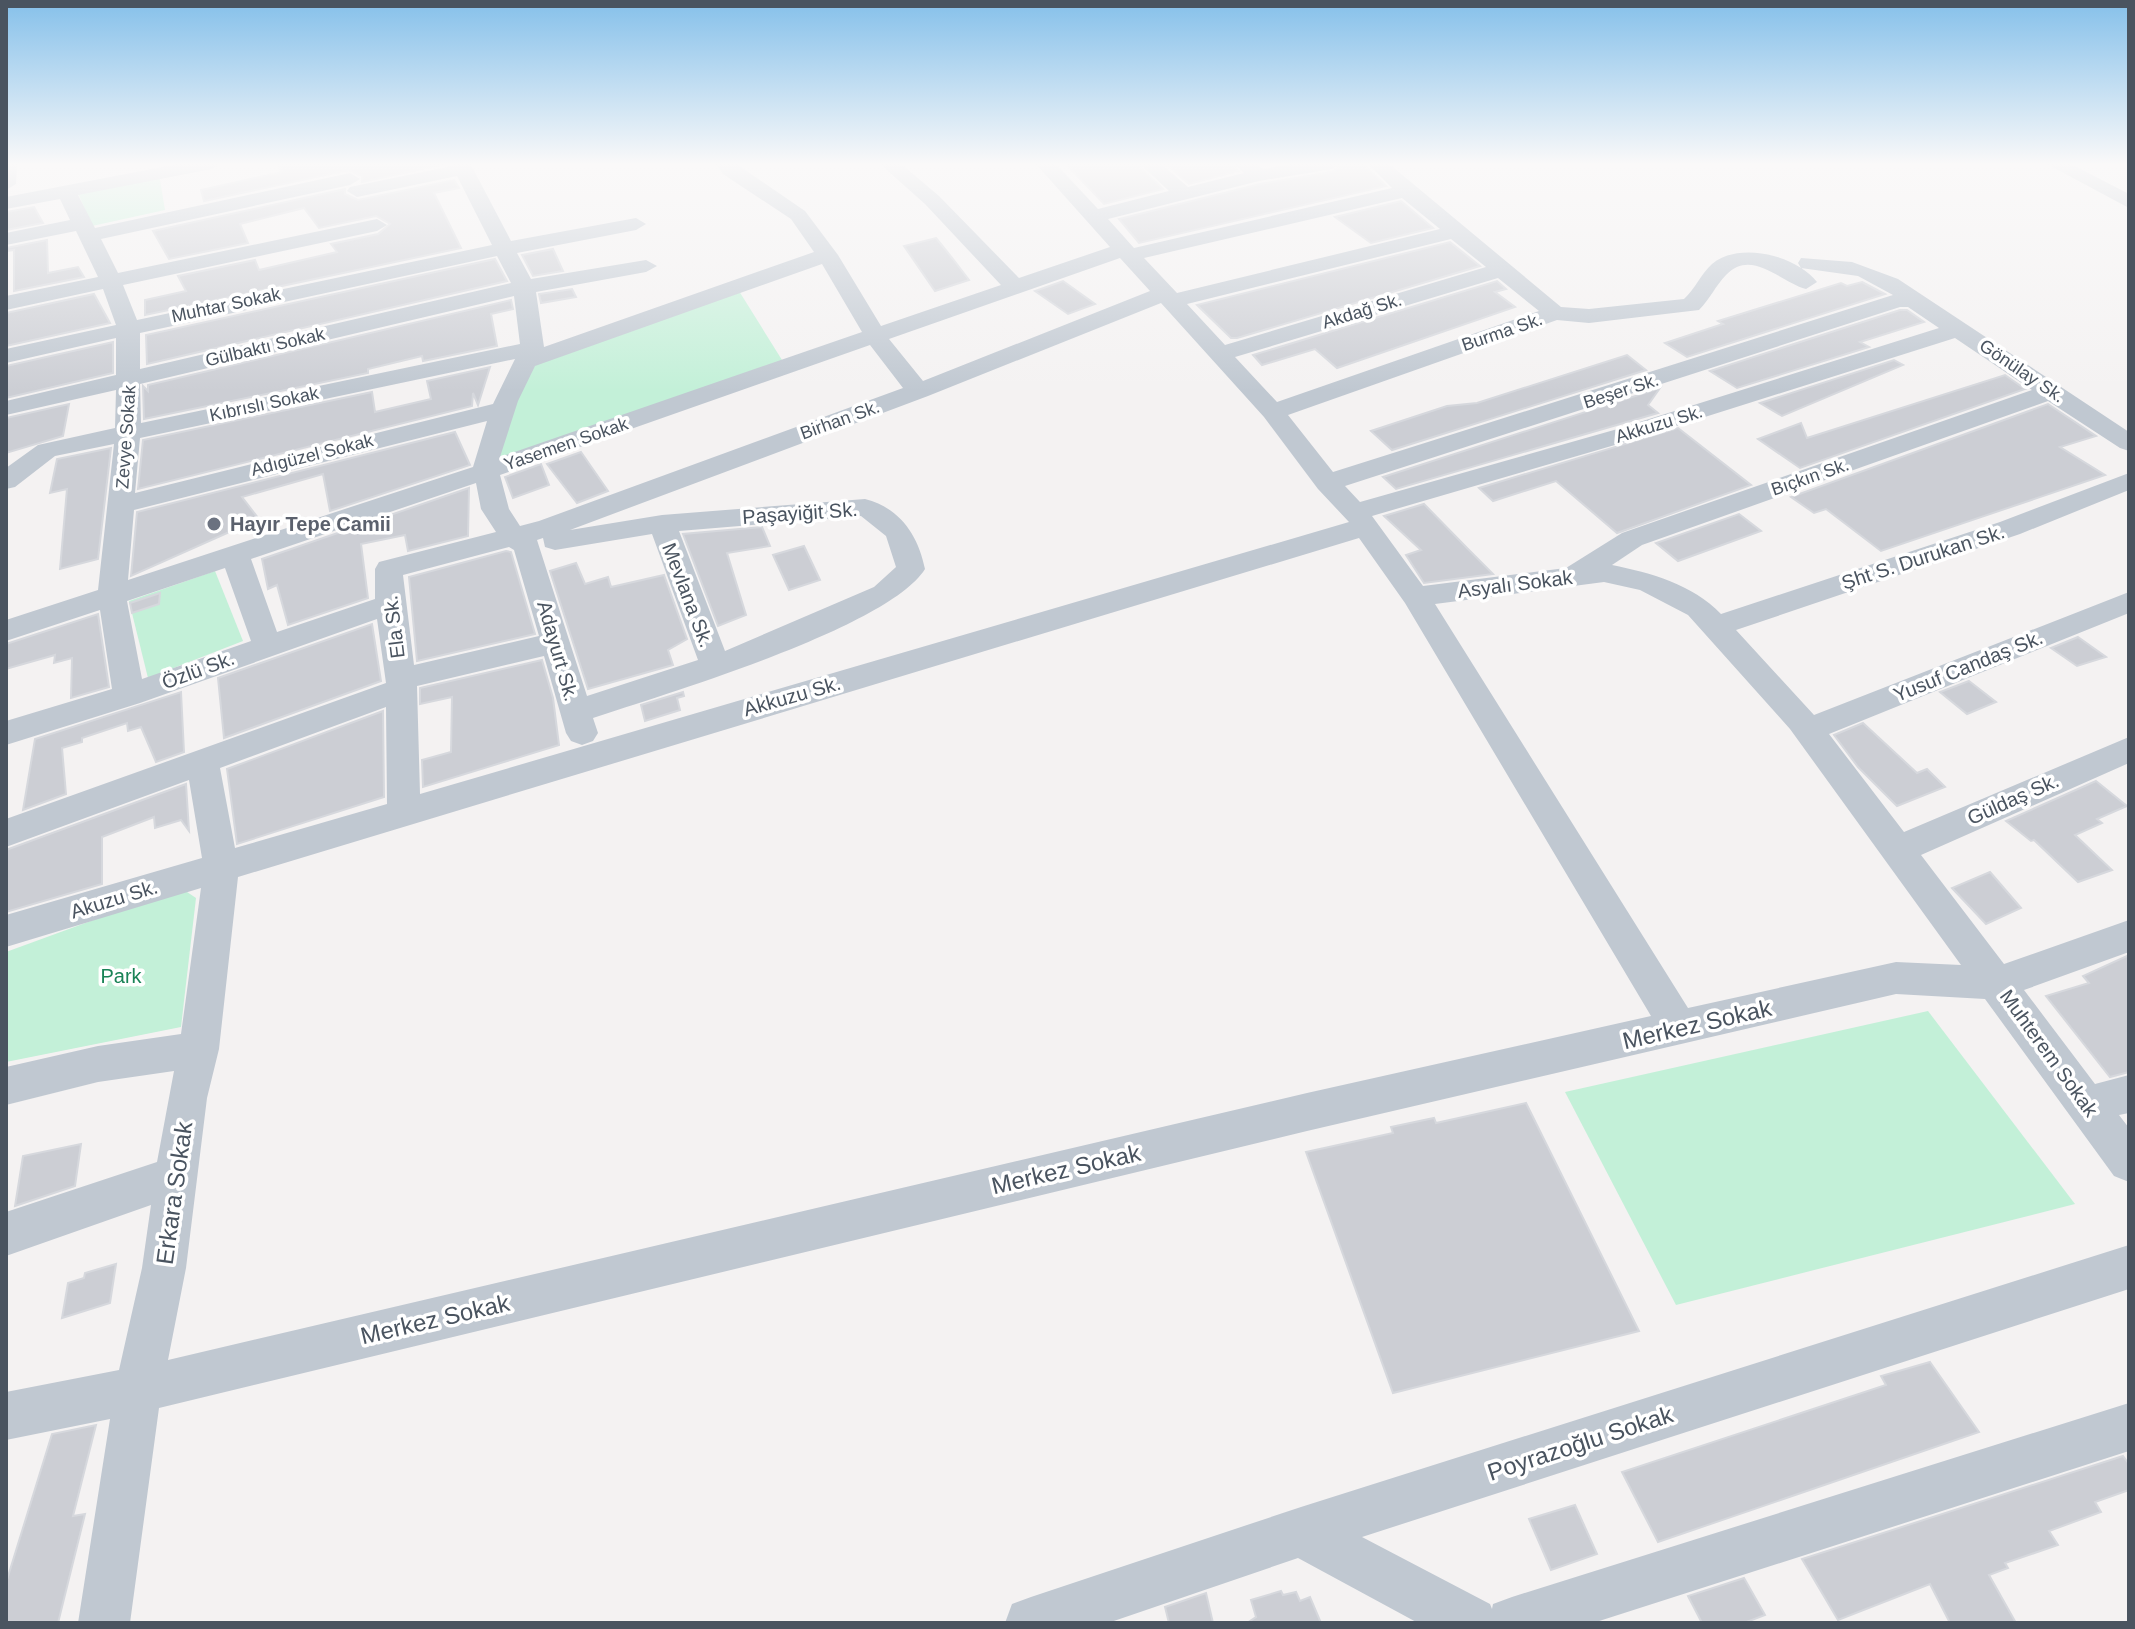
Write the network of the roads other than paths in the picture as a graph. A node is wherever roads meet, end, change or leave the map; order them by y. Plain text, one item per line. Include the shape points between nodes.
1 (87, 239) edge
2 (284, 239) edge
3 (384, 239) edge
4 (498, 239) edge
5 (548, 239) edge
6 (815, 239) edge
7 (969, 239) edge
8 (1115, 239) edge
9 (1186, 239) edge
10 (1422, 239) edge
11 (1467, 239) edge
12 (502, 247) junction
13 (1127, 252) junction
14 (827, 255) junction
15 (646, 266) dead end
16 (98, 267) junction
17 (400, 268) junction
18 (1504, 269) junction
19 (524, 287) junction
20 (1015, 287) junction
21 (1169, 297) junction
22 (1914, 301) junction
23 (6, 303) edge
24 (1555, 313) junction
25 (128, 326) junction
26 (1960, 329) junction
27 (876, 338) junction
28 (1220, 354) junction
29 (529, 355) junction
30 (6, 356) edge
31 (130, 378) junction
32 (919, 391) junction
33 (2052, 391) junction
34 (6, 408) edge
35 (503, 409) junction
36 (1273, 412) junction
37 (128, 432) junction
38 (2129, 443) edge
39 (486, 471) junction
40 (6, 481) edge
41 (2129, 481) edge
42 (1327, 483) junction
43 (121, 505) junction
44 (1360, 520) junction
45 (662, 524) junction
46 (520, 541) junction
47 (235, 555) junction
48 (1575, 576) junction
49 (112, 596) junction
50 (1416, 597) junction
51 (2129, 602) edge
52 (390, 604) junction
53 (1714, 627) junction
54 (6, 631) edge
55 (554, 643) junction
56 (267, 645) junction
57 (715, 666) junction
58 (401, 684) junction
59 (129, 695) junction
60 (575, 712) junction
61 (1807, 730) junction
62 (6, 733) edge
63 (2129, 749) edge
64 (589, 756) junction
65 (202, 762) junction
66 (404, 812) junction
67 (6, 833) edge
68 (1898, 850) junction
69 (221, 867) junction
70 (6, 931) edge
71 (2129, 936) edge
72 (1997, 983) junction
73 (1679, 1028) junction
74 (199, 1049) junction
75 (6, 1086) edge
76 (2129, 1094) edge
77 (2087, 1105) junction
78 (2129, 1162) edge
79 (176, 1176) junction
80 (6, 1234) edge
81 (2129, 1267) edge
82 (138, 1390) junction
83 (6, 1416) edge
84 (2129, 1427) edge
85 (1301, 1532) junction
86 (104, 1623) edge
87 (1031, 1623) edge
88 (1471, 1623) edge
89 (1512, 1623) edge

1 - 16 street, Zevye Sokak
2 - 16 street
3 - 17 street
4 - 12 street
5 - 12 street, Muhtar Sokak
6 - 14 street
7 - 20 street
8 - 13 street
9 - 13 street, Yasemen Sokak
10 - 21 street, Birhan Sk.
11 - 18 street, Burma Sk.
12 - 17 street, Muhtar Sokak
12 - 19 street
13 - 20 street, Yasemen Sokak
13 - 21 street
14 - 27 street
14 - 29 street, Kıbrıslı Sokak
15 - 19 street, Gülbaktı Sokak
16 - 23 street
16 - 25 street, Zevye Sokak
17 - 25 street, Muhtar Sokak
18 - 24 street, Burma Sk.
18 - 28 street, Akdağ Sk.
19 - 29 street
19 - 31 street, Gülbaktı Sokak
20 - 27 street, Yasemen Sokak
21 - 28 street
21 - 32 street, Birhan Sk.
22 - 24 street, Gönülay Sk. via 1893,283 1844,264 1807,273 1766,261 1736,260 1721,266 1705,294 1691,305 1603,315
22 - 26 street, Gönülay Sk.
22 - 42 street, Beşer Sk. via 1899,300
24 - 36 street, Burma Sk.
25 - 30 street, Muhtar Sokak
25 - 31 street, Zevye Sokak
26 - 33 street, Gönülay Sk.
26 - 44 street, Akkuzu Sk.
27 - 32 street
27 - 39 street, Yasemen Sokak
28 - 36 street
29 - 35 street
29 - 37 street, Kıbrıslı Sokak
31 - 34 street, Gülbaktı Sokak
31 - 37 street, Zevye Sokak
32 - 46 street, Birhan Sk.
33 - 38 street, Gönülay Sk.
33 - 48 street, Bıçkın Sk. via 1632,539
35 - 39 street
35 - 43 street, Adıgüzel Sokak
36 - 42 street
37 - 40 street, Kıbrıslı Sokak via 47,450
37 - 43 street, Zevye Sokak
39 - 46 street, Adayurt Sk. via 495,509
39 - 47 street, Yasemen Sokak
41 - 53 street, Şht S. Durukan Sk. via 2010,528
42 - 44 street
43 - 49 street, Zevye Sokak
44 - 50 street
44 - 64 street, Akkuzu Sk.
45 - 46 street, Paşayiğit Sk.
45 - 57 street, Mevlana Sk.
45 - 57 street, Paşayiğit Sk. via 865,507 882,514 903,537 911,569 884,594
46 - 52 street, Ela Sk. via 389,569
46 - 55 street, Adayurt Sk.
47 - 49 street, Yasemen Sokak
47 - 56 street
48 - 50 street, Asyalı Sokak
48 - 53 street, Asyalı Sokak via 1604,573 1648,582 1698,608
49 - 54 street, Yasemen Sokak
49 - 59 street, Zevye Sokak
50 - 73 street
51 - 61 street, Yusuf Candaş Sk.
52 - 56 street, Özlü Sk.
52 - 58 street, Ela Sk.
53 - 61 street, Asyalı Sokak
55 - 58 street
55 - 60 street, Adayurt Sk.
56 - 59 street, Özlü Sk.
57 - 60 street, Paşayiğit Sk.
58 - 65 street
58 - 66 street, Ela Sk.
59 - 62 street, Özlü Sk.
60 - 64 street, Adayurt Sk.
61 - 68 street, Asyalı Sokak
63 - 68 street, Güldaş Sk.
64 - 66 street, Akkuzu Sk.
65 - 67 street
65 - 69 street, Erkara Sokak
66 - 69 street, Akkuzu Sk.
68 - 72 street, Asyalı Sokak
69 - 70 street, Akuzu Sk.
69 - 74 street, Erkara Sokak
71 - 72 street
72 - 73 street, Merkez Sokak via 1896,978
72 - 77 street, Muhterem Sokak
73 - 82 street, Merkez Sokak
74 - 75 street via 98,1064
74 - 79 street, Erkara Sokak
76 - 77 street
77 - 78 street, Muhterem Sokak
79 - 80 street
79 - 82 street, Erkara Sokak via 164,1268
81 - 85 street, Poyrazoğlu Sokak
82 - 83 street, Merkez Sokak
82 - 86 street, Erkara Sokak
84 - 89 street
85 - 87 street, Poyrazoğlu Sokak
85 - 88 street

